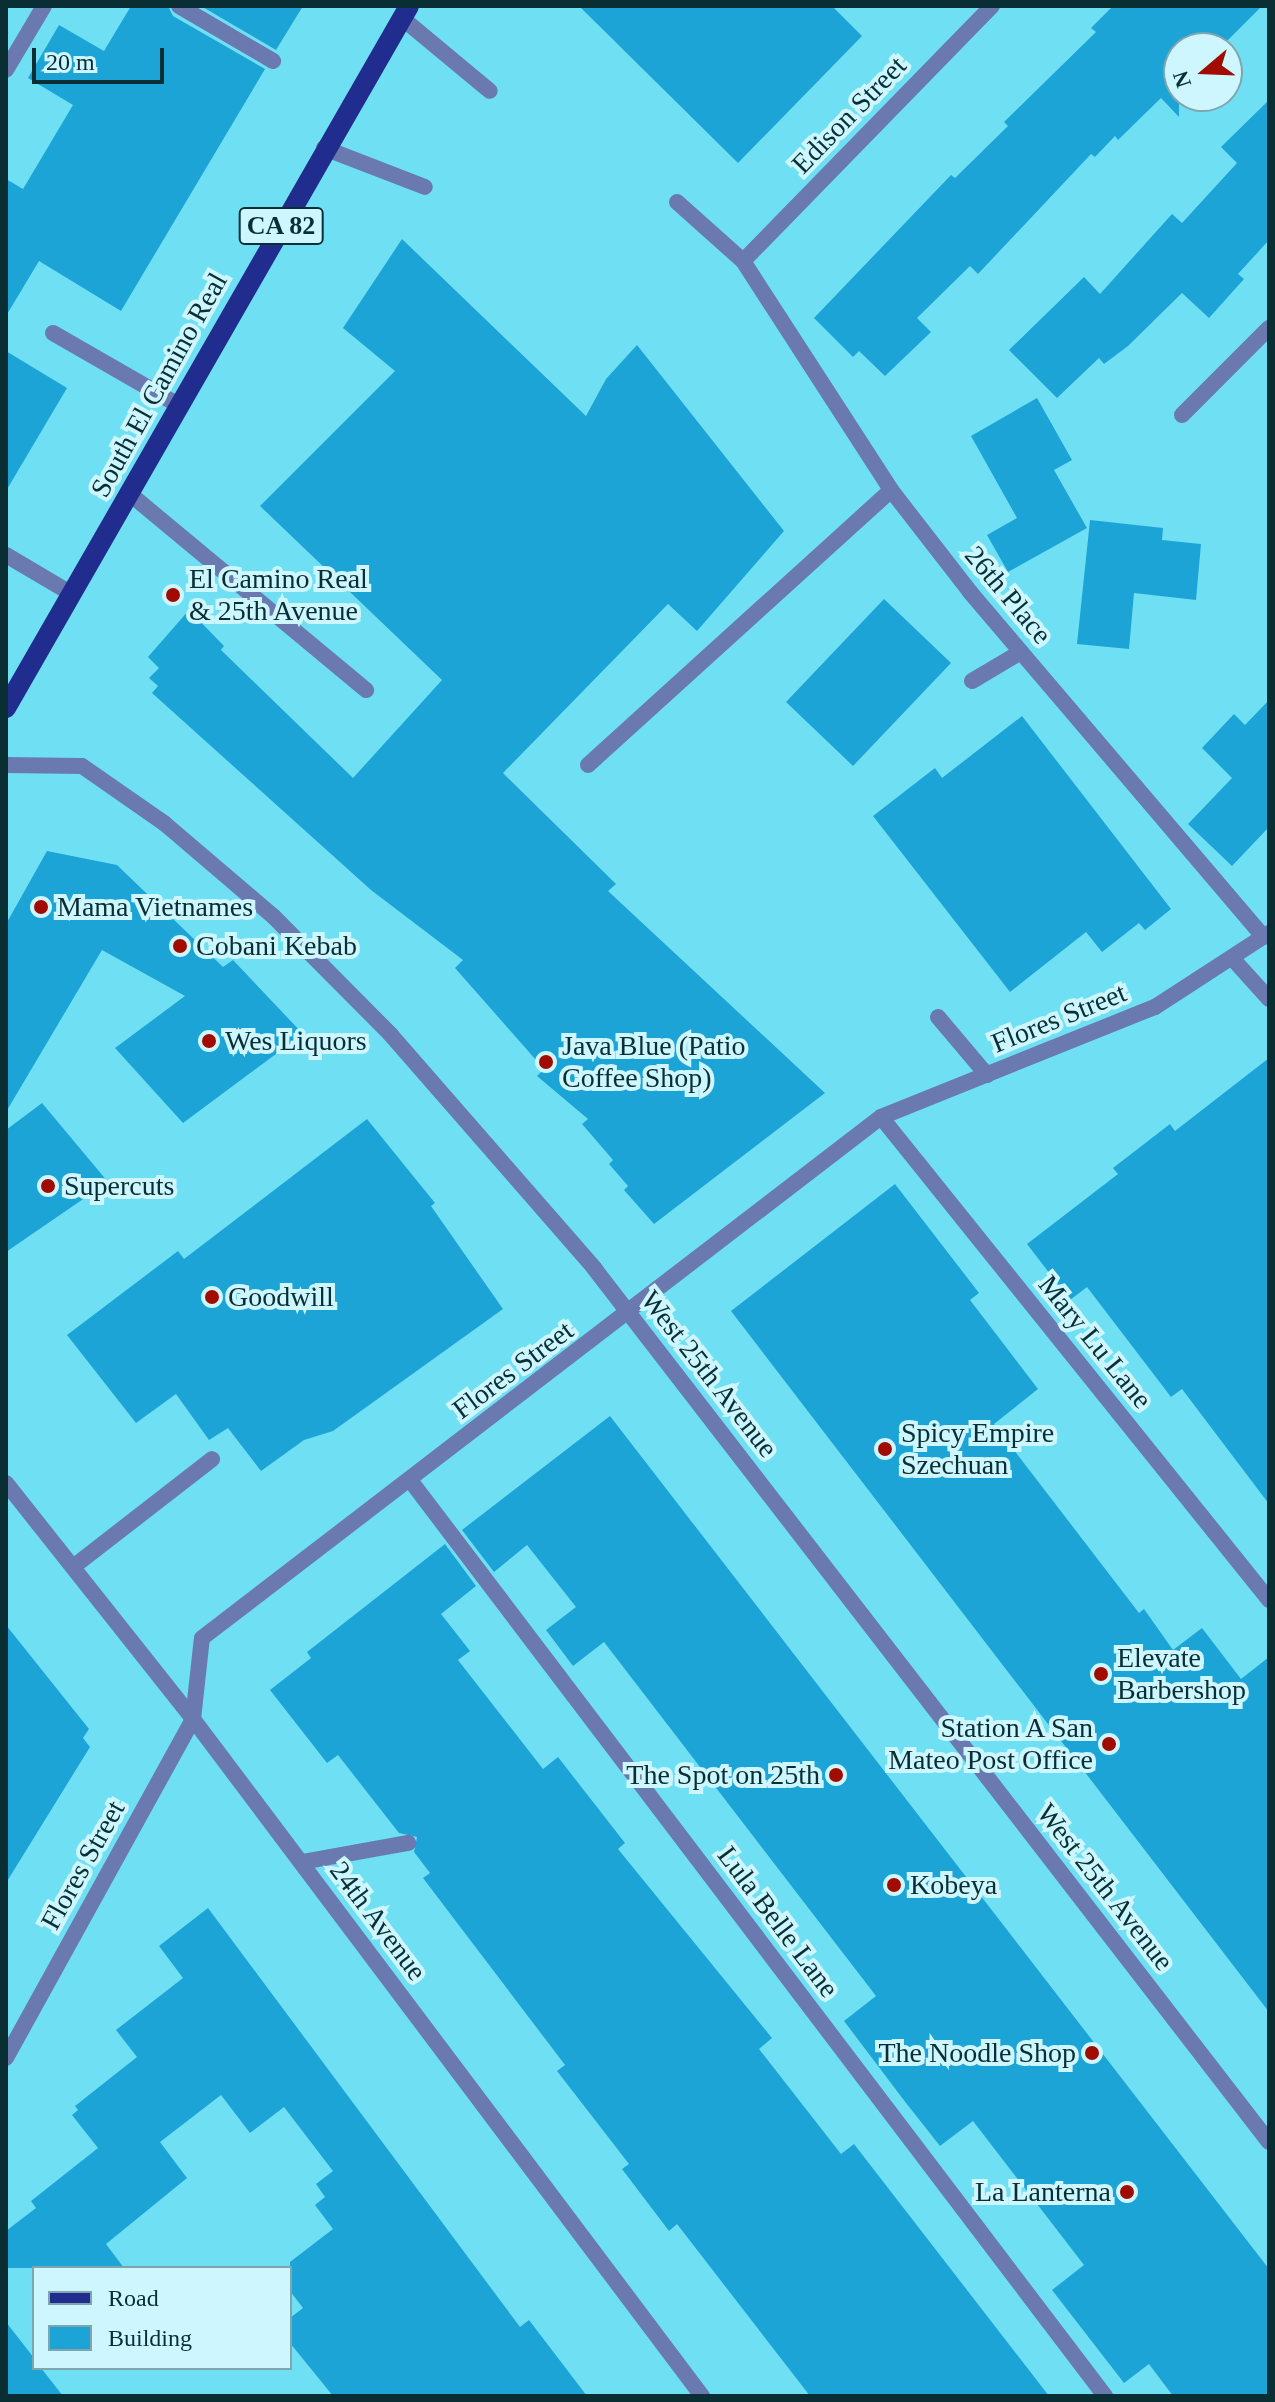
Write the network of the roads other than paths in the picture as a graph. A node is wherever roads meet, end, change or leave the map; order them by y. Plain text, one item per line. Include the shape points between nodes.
1 (44, 6) edge
2 (179, 6) edge
3 (992, 6) edge
4 (405, 12) edge
5 (273, 61) dead end
6 (6, 70) edge
7 (490, 91) dead end
8 (324, 148) junction
9 (425, 187) dead end
10 (677, 202) dead end
11 (743, 261) junction
12 (1269, 328) edge
13 (53, 333) dead end
14 (180, 406) junction
15 (1182, 415) dead end
16 (891, 490) junction
17 (130, 494) junction
18 (6, 555) edge
19 (72, 594) junction
20 (1021, 652) junction
21 (972, 681) dead end
22 (366, 690) dead end
23 (6, 708) edge
24 (6, 765) edge
25 (588, 765) dead end
26 (1267, 935) edge
27 (1232, 958) junction
28 (1269, 999) edge
29 (938, 1017) dead end
30 (987, 1075) junction
31 (881, 1117) junction
32 (630, 1314) junction
33 (212, 1459) dead end
34 (410, 1480) junction
35 (6, 1483) edge
36 (73, 1567) junction
37 (1269, 1600) edge
38 (193, 1719) junction
39 (408, 1843) dead end
40 (302, 1862) junction
41 (6, 2058) edge
42 (1269, 2142) edge
43 (702, 2396) edge
44 (1105, 2396) edge

1 - 6 street
2 - 5 street
3 - 11 street, Edison Street
4 - 7 street
4 - 8 main road, South El Camino Real / CA 82
8 - 9 street
8 - 14 main road, South El Camino Real / CA 82
10 - 11 street, 26th Place
11 - 16 street, 26th Place
12 - 15 street
13 - 14 street
14 - 17 main road, South El Camino Real / CA 82
16 - 20 street, 26th Place
16 - 25 street
17 - 19 main road, South El Camino Real / CA 82
17 - 22 street
18 - 19 street
19 - 23 main road, South El Camino Real / CA 82
20 - 21 street
20 - 26 street, 26th Place
24 - 32 street, West 25th Avenue via 82,766 164,823 273,916 411,1058
26 - 27 street, Flores Street
27 - 28 street
27 - 30 street, Flores Street via 1155,1007
29 - 30 street
30 - 31 street, Flores Street
31 - 32 street, Flores Street
31 - 37 street, Mary Lu Lane
32 - 34 street, Flores Street
32 - 42 street, West 25th Avenue
33 - 36 street
34 - 38 street, Flores Street via 202,1638
34 - 44 street, Lula Belle Lane
35 - 36 street, 24th Avenue
36 - 38 street, 24th Avenue
38 - 40 street, 24th Avenue
38 - 41 street, Flores Street
39 - 40 street
40 - 43 street, 24th Avenue

